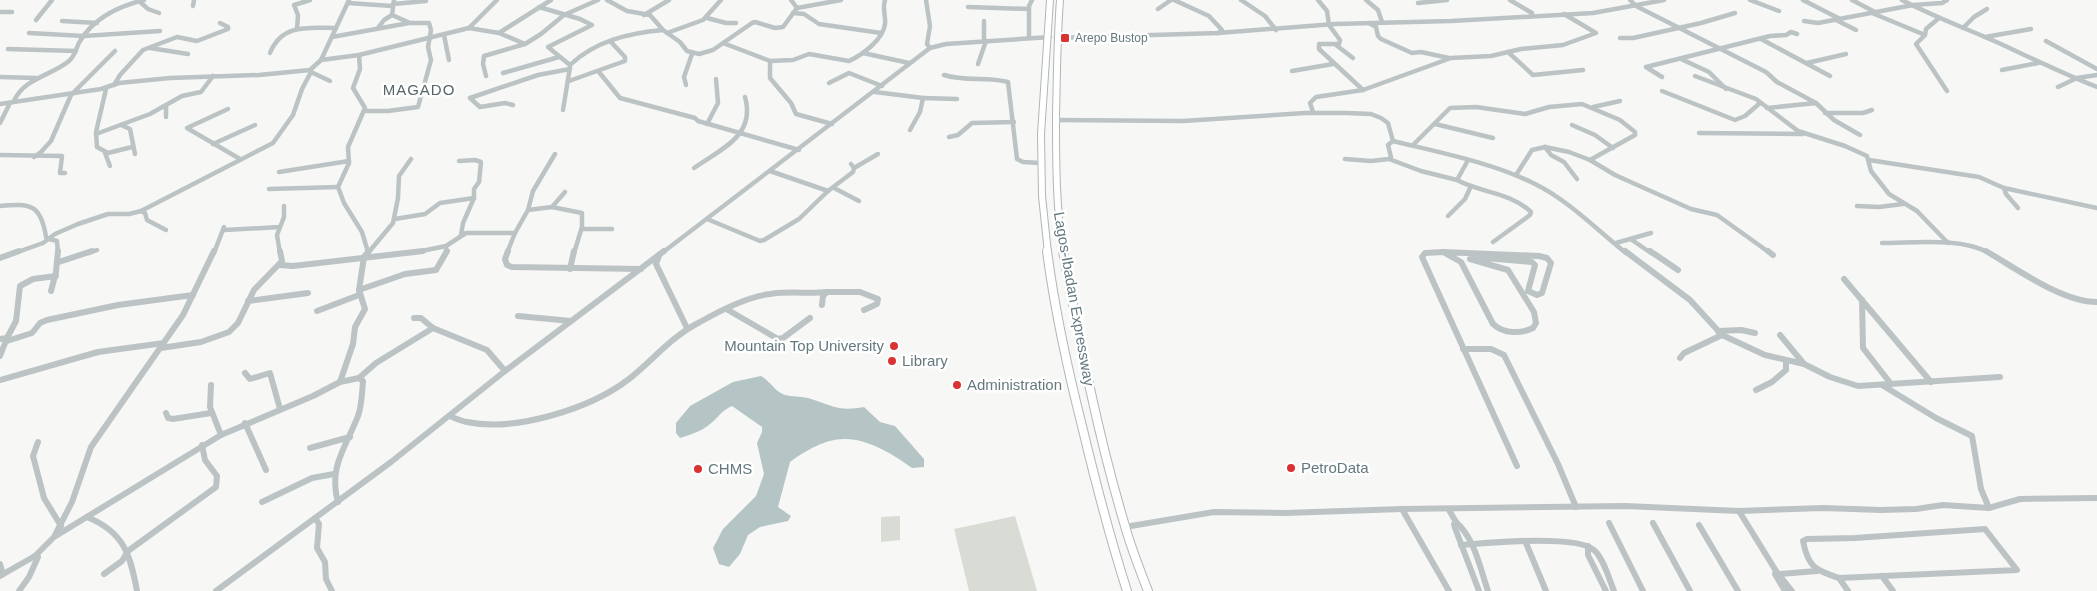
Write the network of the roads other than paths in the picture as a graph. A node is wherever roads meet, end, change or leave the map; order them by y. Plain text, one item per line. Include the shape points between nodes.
1 (52, 0) edge
2 (140, 0) edge
3 (194, 0) edge
4 (310, 0) edge
5 (497, 0) edge
6 (551, 0) edge
7 (598, 0) edge
8 (607, 0) edge
9 (670, 0) edge
10 (721, 0) edge
11 (791, 0) edge
12 (841, 0) edge
13 (885, 0) edge
14 (926, 0) edge
15 (1032, 0) edge
16 (1050, 0) edge
17 (1060, 0) edge
18 (1172, 0) edge
19 (1241, 0) edge
20 (1318, 0) edge
21 (1366, 0) edge
22 (1447, 0) edge
23 (1510, 0) edge
24 (1630, 0) edge
25 (1664, 0) edge
26 (1750, 0) edge
27 (1802, 0) edge
28 (1852, 0) edge
29 (1902, 0) edge
30 (1947, 0) edge
31 (348, 1) edge
32 (426, 1) edge
33 (1417, 2) edge
34 (393, 4) edge
35 (1913, 5) junction
36 (193, 6) dead end
37 (968, 6) dead end
38 (1636, 6) junction
39 (539, 7) junction
40 (796, 8) junction
41 (1422, 8) dead end
42 (1029, 9) junction
43 (1158, 9) dead end
44 (1987, 9) dead end
45 (1779, 11) dead end
46 (0, 12) edge
47 (12, 12) dead end
48 (1873, 12) junction
49 (159, 13) dead end
50 (651, 13) junction
51 (793, 13) junction
52 (1736, 13) dead end
53 (1563, 14) junction
54 (392, 15) junction
55 (564, 15) junction
56 (1531, 16) junction
57 (707, 18) junction
58 (1940, 18) junction
59 (1838, 19) junction
60 (36, 20) dead end
61 (62, 20) dead end
62 (984, 21) dead end
63 (1382, 22) junction
64 (1804, 22) dead end
65 (97, 23) junction
66 (220, 23) dead end
67 (410, 23) junction
68 (736, 23) dead end
69 (1368, 23) junction
70 (1329, 25) junction
71 (1677, 27) junction
72 (336, 28) junction
73 (378, 28) junction
74 (469, 28) junction
75 (1963, 28) junction
76 (296, 29) junction
77 (2031, 29) dead end
78 (1276, 30) junction
79 (1856, 30) dead end
80 (160, 31) dead end
81 (665, 31) junction
82 (29, 33) dead end
83 (499, 33) junction
84 (881, 33) junction
85 (1218, 33) junction
86 (1797, 34) dead end
87 (444, 35) junction
88 (1925, 35) junction
89 (84, 36) junction
90 (332, 37) junction
91 (1028, 37) junction
92 (1050, 37) junction
93 (1985, 37) junction
94 (1057, 38) junction
95 (1620, 38) dead end
96 (429, 39) junction
97 (1761, 39) junction
98 (985, 41) junction
99 (2046, 41) dead end
100 (611, 42) junction
101 (723, 43) junction
102 (525, 44) junction
103 (1336, 45) junction
104 (148, 48) junction
105 (930, 48) junction
106 (8, 49) dead end
107 (1722, 49) junction
108 (76, 51) junction
109 (115, 51) dead end
110 (1508, 52) junction
111 (270, 53) dead end
112 (863, 53) junction
113 (188, 54) dead end
114 (692, 54) junction
115 (1846, 54) dead end
116 (359, 55) junction
117 (559, 57) junction
118 (1353, 58) dead end
119 (1451, 58) junction
120 (1681, 59) junction
121 (321, 60) junction
122 (449, 60) dead end
123 (772, 61) junction
124 (2038, 62) junction
125 (909, 63) junction
126 (1807, 63) junction
127 (978, 64) dead end
128 (1333, 64) junction
129 (570, 67) junction
130 (2097, 69) edge
131 (1583, 70) dead end
132 (2002, 70) dead end
133 (311, 71) junction
134 (1292, 71) dead end
135 (599, 72) junction
136 (503, 73) dead end
137 (944, 75) dead end
138 (2097, 75) edge
139 (213, 76) junction
140 (486, 76) dead end
141 (1695, 76) dead end
142 (1830, 76) dead end
143 (0, 77) edge
144 (1662, 77) dead end
145 (36, 78) junction
146 (2077, 78) junction
147 (716, 79) dead end
148 (330, 81) dead end
149 (569, 81) junction
150 (829, 83) dead end
151 (114, 85) junction
152 (686, 85) dead end
153 (882, 86) junction
154 (2058, 87) dead end
155 (2097, 87) edge
156 (106, 89) junction
157 (1726, 89) junction
158 (1363, 90) junction
159 (1662, 91) dead end
160 (1947, 91) dead end
161 (72, 92) junction
162 (875, 92) junction
163 (745, 97) dead end
164 (923, 98) junction
165 (957, 99) dead end
166 (1620, 101) dead end
167 (12, 102) junction
168 (1760, 103) junction
169 (0, 104) edge
170 (1816, 104) junction
171 (513, 105) dead end
172 (166, 106) junction
173 (1593, 106) junction
174 (1766, 108) junction
175 (228, 109) dead end
176 (563, 110) dead end
177 (1872, 110) dead end
178 (364, 111) junction
179 (1313, 112) junction
180 (1825, 113) junction
181 (166, 117) dead end
182 (1056, 120) junction
183 (1014, 122) junction
184 (0, 123) edge
185 (707, 124) junction
186 (832, 124) junction
187 (1434, 124) junction
188 (121, 125) junction
189 (254, 125) dead end
190 (1572, 125) dead end
191 (910, 130) dead end
192 (742, 133) junction
193 (1699, 133) dead end
194 (96, 134) junction
195 (1807, 134) junction
196 (1860, 135) dead end
197 (949, 137) dead end
198 (1494, 138) dead end
199 (1393, 141) junction
200 (213, 144) junction
201 (1413, 145) junction
202 (132, 147) junction
203 (1544, 147) junction
204 (1613, 148) junction
205 (799, 150) junction
206 (105, 153) junction
207 (135, 154) dead end
208 (555, 154) dead end
209 (878, 154) dead end
210 (0, 155) edge
211 (34, 157) junction
212 (411, 159) dead end
213 (1389, 159) junction
214 (240, 160) junction
215 (1345, 160) dead end
216 (1590, 160) junction
217 (1869, 160) junction
218 (349, 161) junction
219 (458, 161) dead end
220 (1467, 162) junction
221 (1041, 163) junction
222 (110, 166) dead end
223 (694, 168) dead end
224 (770, 171) junction
225 (279, 172) dead end
226 (65, 173) dead end
227 (1516, 175) junction
228 (1577, 179) dead end
229 (1457, 180) junction
230 (1471, 186) junction
231 (338, 187) junction
232 (2004, 188) junction
233 (269, 189) dead end
234 (831, 190) junction
235 (565, 192) dead end
236 (474, 198) junction
237 (859, 201) dead end
238 (1903, 204) junction
239 (0, 206) edge
240 (284, 206) dead end
241 (1857, 206) dead end
242 (552, 208) junction
243 (2018, 208) dead end
244 (2097, 208) edge
245 (528, 210) junction
246 (140, 211) junction
247 (1448, 216) dead end
248 (395, 219) junction
249 (707, 219) junction
250 (280, 227) junction
251 (612, 228) dead end
252 (582, 229) junction
253 (166, 230) dead end
254 (463, 232) junction
255 (1651, 233) dead end
256 (515, 234) junction
257 (49, 239) junction
258 (1632, 240) junction
259 (1493, 242) dead end
260 (1616, 243) junction
261 (1882, 243) dead end
262 (1948, 243) junction
263 (446, 246) junction
264 (97, 250) dead end
265 (1442, 252) junction
266 (662, 253) junction
267 (1460, 253) junction
268 (366, 255) junction
269 (1773, 255) dead end
270 (0, 258) edge
271 (1459, 260) junction
272 (59, 262) junction
273 (280, 265) junction
274 (570, 269) junction
275 (641, 269) junction
276 (1678, 270) dead end
277 (56, 276) junction
278 (1844, 280) dead end
279 (51, 290) dead end
280 (827, 292) junction
281 (308, 293) dead end
282 (359, 293) junction
283 (193, 295) junction
284 (1862, 300) junction
285 (248, 301) junction
286 (2097, 302) edge
287 (822, 305) dead end
288 (728, 310) junction
289 (864, 310) dead end
290 (317, 311) dead end
291 (518, 316) dead end
292 (414, 318) dead end
293 (810, 318) dead end
294 (571, 321) junction
295 (434, 328) junction
296 (687, 328) junction
297 (1720, 333) junction
298 (1755, 333) dead end
299 (1780, 334) dead end
300 (5, 339) edge
301 (163, 345) junction
302 (1463, 350) junction
303 (0, 356) edge
304 (1680, 358) dead end
305 (1786, 361) junction
306 (1804, 364) junction
307 (505, 371) junction
308 (244, 373) dead end
309 (359, 378) junction
310 (2000, 378) dead end
311 (0, 380) edge
312 (340, 382) junction
313 (1931, 382) junction
314 (1891, 384) junction
315 (211, 385) dead end
316 (1882, 385) junction
317 (1756, 390) dead end
318 (280, 409) junction
319 (166, 412) dead end
320 (211, 413) junction
321 (449, 416) junction
322 (244, 423) junction
323 (220, 434) junction
324 (350, 437) junction
325 (38, 442) dead end
326 (202, 445) junction
327 (310, 448) dead end
328 (1517, 466) dead end
329 (266, 470) dead end
330 (334, 474) junction
331 (2097, 498) edge
332 (262, 502) dead end
333 (338, 502) junction
334 (1576, 506) junction
335 (1989, 508) junction
336 (1402, 509) junction
337 (1449, 510) junction
338 (1739, 511) junction
339 (87, 516) junction
340 (315, 518) junction
341 (1456, 522) junction
342 (1609, 523) dead end
343 (1653, 523) dead end
344 (1699, 525) dead end
345 (61, 526) junction
346 (1125, 528) junction
347 (54, 537) junction
348 (1526, 543) junction
349 (1470, 544) junction
350 (1461, 545) junction
351 (1588, 546) junction
352 (128, 550) junction
353 (35, 556) junction
354 (0, 564) edge
355 (1778, 572) junction
356 (1817, 572) junction
357 (104, 574) dead end
358 (2, 575) edge
359 (1882, 576) junction
360 (1839, 578) junction
361 (19, 591) edge
362 (137, 591) edge
363 (216, 591) edge
364 (332, 591) edge
365 (1127, 591) edge
366 (1148, 591) edge
367 (1449, 591) edge
368 (1479, 591) edge
369 (1488, 591) edge
370 (1546, 591) edge
371 (1606, 591) edge
372 (1614, 591) edge
373 (1643, 591) edge
374 (1690, 591) edge
375 (1738, 591) edge
376 (1785, 591) edge
377 (1792, 591) edge
378 (1848, 591) edge
379 (1893, 591) edge

1 - 60 street
2 - 49 street
2 - 65 street via 113,9
3 - 36 street
4 - 76 street via 294,4 298,17
5 - 74 street
6 - 39 street
7 - 55 street
8 - 50 street via 621,10 644,15
9 - 50 street
10 - 57 street
11 - 40 street
12 - 40 street
13 - 84 street via 882,10 885,26
14 - 105 street via 930,26 927,44
15 - 42 street
16 - 92 highway, Lagos-Ibadan Expressway
17 - 94 highway, Lagos-Ibadan Expressway
18 - 43 street
18 - 85 street via 1209,16 1222,30
19 - 78 street via 1265,16
20 - 70 street via 1327,12
21 - 63 street via 1378,10
22 - 33 street
23 - 56 street via 1532,13
24 - 38 street
25 - 38 street
26 - 45 street
27 - 59 street
28 - 48 street
29 - 35 street
30 - 35 street
31 - 34 street
31 - 72 street
32 - 34 street
33 - 41 street
34 - 54 street
35 - 48 street
35 - 58 street
37 - 42 street
38 - 53 street
38 - 71 street
39 - 55 street
39 - 83 street
40 - 51 street
42 - 91 street
44 - 75 street
46 - 47 street
48 - 59 street
48 - 88 street
50 - 81 street
51 - 84 street via 804,14 819,24
51 - 101 street via 783,27 754,22
52 - 71 street
53 - 56 street
53 - 110 street via 1596,33 1563,45
54 - 67 street
54 - 73 street
55 - 102 street
55 - 117 street via 581,18 592,25 548,47
56 - 63 street
57 - 68 street
57 - 81 street via 699,24
58 - 75 street
58 - 88 street via 1926,29
59 - 64 street via 1813,24
59 - 79 street
61 - 65 street
62 - 98 street
63 - 69 street
65 - 89 street
66 - 104 street via 228,29 197,41 176,38
67 - 73 street
67 - 96 street via 429,23
69 - 70 street
69 - 119 street via 1376,27 1381,39 1412,53
70 - 78 street
70 - 103 street via 1340,40
71 - 95 street
71 - 107 street
72 - 76 street
72 - 90 street
73 - 90 street
74 - 83 street
74 - 87 street
75 - 93 street
76 - 111 street via 287,31 276,40
77 - 93 street
78 - 85 street
80 - 89 street
81 - 100 street via 630,34
81 - 114 street
82 - 89 street
83 - 102 street
84 - 112 street
85 - 94 street
86 - 97 street via 1790,32
87 - 96 street
87 - 122 street
88 - 160 street via 1916,46
89 - 108 street
90 - 121 street
91 - 92 street
91 - 98 street
92 - 221 highway, Lagos-Ibadan Expressway via 1043,88
93 - 124 street
94 - 182 highway, Lagos-Ibadan Expressway
96 - 116 street
96 - 178 street via 431,60 420,105 408,110
97 - 107 street
97 - 126 street
98 - 105 street
98 - 127 street
99 - 130 street
100 - 129 street via 598,46
100 - 135 street via 625,61
101 - 114 street via 705,54
101 - 123 street
102 - 140 street via 484,56
103 - 118 street
103 - 128 street via 1319,44
104 - 113 street
104 - 151 street via 140,52
105 - 125 street
106 - 108 street
107 - 120 street
107 - 170 street
108 - 145 street via 66,63
109 - 161 street
110 - 119 street
110 - 131 street via 1533,75
112 - 123 street via 849,61 809,54 793,60
112 - 125 street
114 - 152 street via 684,77
115 - 126 street
116 - 121 street
116 - 178 street via 360,69 354,88 365,105
117 - 129 street
117 - 136 street
119 - 158 street
120 - 144 street via 1646,67
120 - 157 street via 1709,72
121 - 133 street
123 - 186 street via 770,78 796,114
124 - 132 street
124 - 146 street
125 - 153 street
126 - 142 street
128 - 134 street
128 - 158 street
129 - 149 street
129 - 171 street via 470,98 480,107 505,102
133 - 139 street
133 - 148 street
133 - 214 street via 294,115 275,141
135 - 149 street
135 - 185 street via 620,98
137 - 183 street via 974,80 997,78 1008,82
138 - 146 street
139 - 151 street
139 - 172 street via 201,92 182,96
141 - 157 street
143 - 145 street
145 - 167 street
146 - 154 street
146 - 155 street
147 - 185 street via 719,102
149 - 176 street
150 - 153 street via 852,73
151 - 156 street
153 - 162 street
156 - 161 street
156 - 194 street
157 - 168 street
158 - 179 street via 1316,97 1310,103
159 - 168 street via 1735,120
161 - 167 street
161 - 211 street via 52,141 47,149
162 - 164 street
162 - 186 street
163 - 192 street via 750,111
164 - 165 street
164 - 191 street
166 - 173 street
167 - 169 street
167 - 184 street
168 - 174 street
170 - 174 street
170 - 180 street
172 - 181 street
172 - 188 street
173 - 187 street via 1577,102 1523,114 1462,106 1450,108
173 - 204 street via 1629,125 1635,132
174 - 195 street via 1783,123
175 - 200 street via 188,127
177 - 180 street
178 - 218 street via 348,146
179 - 182 street via 1201,120
179 - 199 street via 1378,116 1388,123
180 - 196 street
182 - 346 highway, Lagos-Ibadan Expressway via 1057,204 1064,250 1082,356
183 - 197 street via 972,123 958,135
183 - 221 street via 1017,159
185 - 192 street
186 - 205 street
187 - 198 street
187 - 201 street
188 - 194 street
188 - 202 street via 130,129
189 - 200 street
190 - 204 street via 1595,135
192 - 205 street
192 - 223 street
193 - 195 street
194 - 206 street via 97,147
195 - 217 street via 1848,146
199 - 201 street
199 - 213 street via 1388,146
200 - 214 street
201 - 220 street
202 - 206 street
202 - 207 street
203 - 216 street
203 - 227 street via 1532,150
203 - 228 street via 1564,162
204 - 216 street
205 - 224 street
206 - 222 street
208 - 245 street via 533,191
209 - 234 street via 853,166 853,172
210 - 211 street
211 - 226 street via 62,156 60,172
212 - 248 street via 398,176
213 - 215 street
213 - 229 street
214 - 246 street
216 - 269 street via 1615,175 1697,212 1717,215
217 - 232 street via 1975,176
217 - 238 street via 1871,171 1882,186
218 - 225 street
218 - 231 street
219 - 236 street via 479,161 482,165
220 - 227 street
220 - 229 street
221 - 365 highway, Lagos-Ibadan Expressway via 1050,272 1065,360 1112,545
224 - 234 street
224 - 249 street
227 - 260 street via 1554,195
229 - 230 street
230 - 247 street via 1469,195
230 - 259 street via 1510,198 1532,212
231 - 233 street
231 - 268 street via 362,232
232 - 243 street
232 - 244 street
234 - 237 street
234 - 249 street via 799,219 764,240 751,238
235 - 242 street
236 - 248 street via 440,203 424,216
236 - 254 street via 464,217
238 - 241 street
238 - 262 street via 1917,211
239 - 257 street via 35,207 42,214
240 - 250 street
242 - 245 street
242 - 252 street via 582,214
245 - 256 street
246 - 253 street via 145,213 147,220
246 - 257 street via 104,215
248 - 268 street
249 - 266 street
250 - 273 street via 277,235 282,256
250 - 283 street via 224,228
251 - 252 street
252 - 274 street
254 - 256 street
254 - 263 street
255 - 258 street
256 - 274 street via 505,259 507,265
257 - 270 street
257 - 272 street via 57,241
258 - 260 street
258 - 276 street
260 - 297 street via 1690,300
261 - 262 street
262 - 286 street via 1982,249 2070,298
263 - 268 street via 427,251
263 - 282 street via 447,251 436,270 405,274
264 - 272 street
265 - 267 street
265 - 271 street
265 - 302 street via 1425,253 1422,261
266 - 275 street
266 - 296 street via 656,264
267 - 271 street
267 - 271 street via 1539,256 1550,260 1542,293 1538,296 1528,291 1532,262 1474,257 1470,260 1508,270 1534,312 1536,323 1533,328 1504,332 1498,329
268 - 273 street
268 - 282 street
272 - 277 street
273 - 285 street
274 - 275 street
275 - 294 street
277 - 279 street
277 - 300 street via 33,279 20,286 16,324
278 - 284 street
280 - 287 street
280 - 288 street via 771,294
280 - 289 street via 857,291 878,299 877,304
281 - 285 street
282 - 290 street
282 - 312 street via 365,309 356,327
283 - 300 street via 118,305 47,320 32,333
283 - 301 street
284 - 313 street
284 - 314 street via 1863,348
285 - 301 street via 241,319 228,333 189,344
288 - 293 street via 778,339
288 - 296 street
291 - 294 street
292 - 295 street via 421,318
294 - 307 street
295 - 307 street via 487,350
295 - 309 street via 376,363
296 - 321 street via 620,385 548,417 464,423
297 - 298 street via 1741,330
297 - 304 street
297 - 305 street via 1756,352
299 - 306 street
300 - 303 street
301 - 311 street via 98,352
301 - 345 street via 92,447
302 - 328 street
302 - 334 street via 1493,349 1502,353
305 - 306 street
305 - 317 street via 1786,370
306 - 316 street via 1846,384
307 - 321 street
308 - 318 street via 250,379 270,373
309 - 312 street
309 - 324 street via 363,381 359,414
310 - 313 street
312 - 318 street
313 - 314 street
314 - 316 street
315 - 320 street
316 - 335 street via 1972,436
318 - 322 street
319 - 320 street via 168,418 174,419
320 - 323 street
321 - 333 street
322 - 323 street
322 - 329 street
323 - 326 street
324 - 327 street
324 - 330 street
325 - 345 street via 33,456 44,498
326 - 339 street
326 - 352 street via 205,460 217,476 216,486
330 - 332 street via 312,478
330 - 333 street via 333,490
331 - 335 street via 2020,499
333 - 340 street
334 - 337 street
334 - 338 street
335 - 338 street via 1943,505 1916,509
336 - 337 street
336 - 346 street via 1214,512
336 - 367 street
337 - 341 street
338 - 355 street
339 - 347 street
339 - 352 street via 108,528
340 - 363 street
340 - 364 street via 319,524 317,548 325,562 326,579
341 - 349 street
341 - 350 street
342 - 373 street
343 - 374 street
344 - 375 street
345 - 347 street
346 - 366 highway, Lagos-Ibadan Expressway
347 - 353 street
348 - 349 street
348 - 351 street via 1574,542
348 - 370 street
349 - 350 street
349 - 369 street
350 - 368 street
351 - 371 street via 1588,555
351 - 372 street via 1597,555
352 - 357 street via 122,562
352 - 362 street
353 - 358 street
353 - 361 street via 38,557 29,577
354 - 358 street
355 - 356 street
355 - 376 street via 1775,574
355 - 377 street
356 - 359 street via 1803,546 1802,541 1807,539 1985,529 2017,570
356 - 360 street
359 - 360 street
359 - 379 street
360 - 378 street

